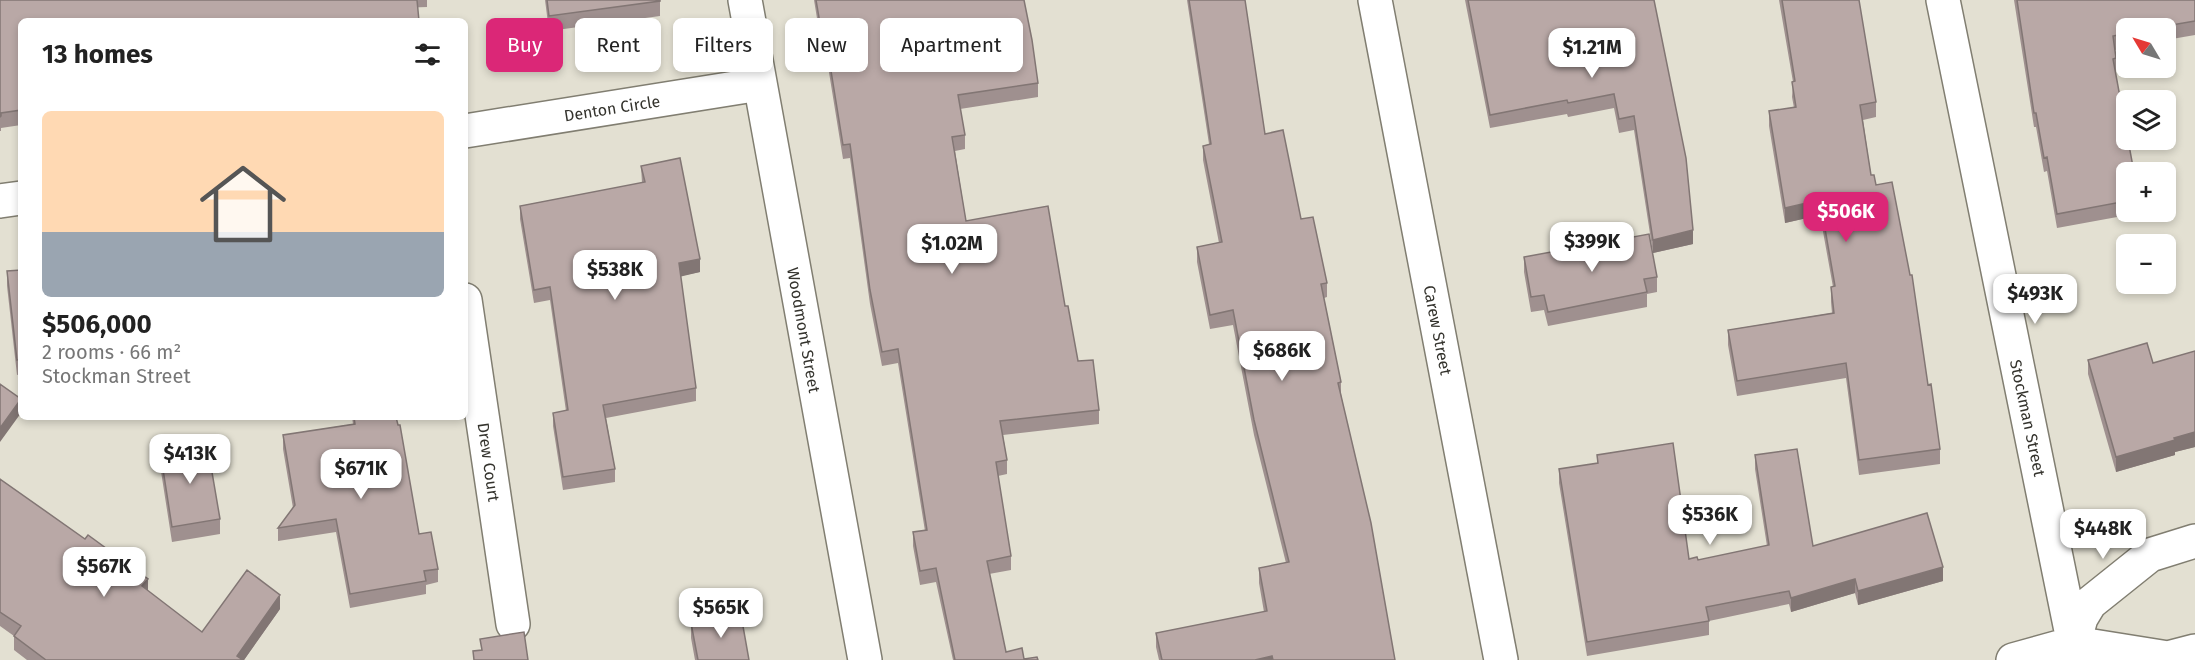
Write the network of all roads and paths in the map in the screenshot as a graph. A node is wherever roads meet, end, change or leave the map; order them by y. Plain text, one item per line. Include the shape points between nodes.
1 (745, 0) edge
2 (1375, 0) edge
3 (1943, 0) edge
4 (760, 84) junction
5 (468, 131) edge
6 (18, 198) edge
7 (0, 201) edge
8 (468, 320) edge
9 (2195, 541) edge
10 (513, 624) dead end
11 (2075, 651) edge
12 (2195, 651) edge
13 (865, 660) edge
14 (1501, 660) edge
15 (2013, 660) edge

1 - 4 street, Woodmont Street
2 - 14 street, Carew Street
3 - 11 street, Stockman Street
4 - 5 street, Denton Circle
4 - 13 street, Woodmont Street
6 - 7 street
8 - 10 street, Drew Court
9 - 11 street via 2150,555 2090,603 2081,618
11 - 12 street via 2168,658
11 - 15 street

